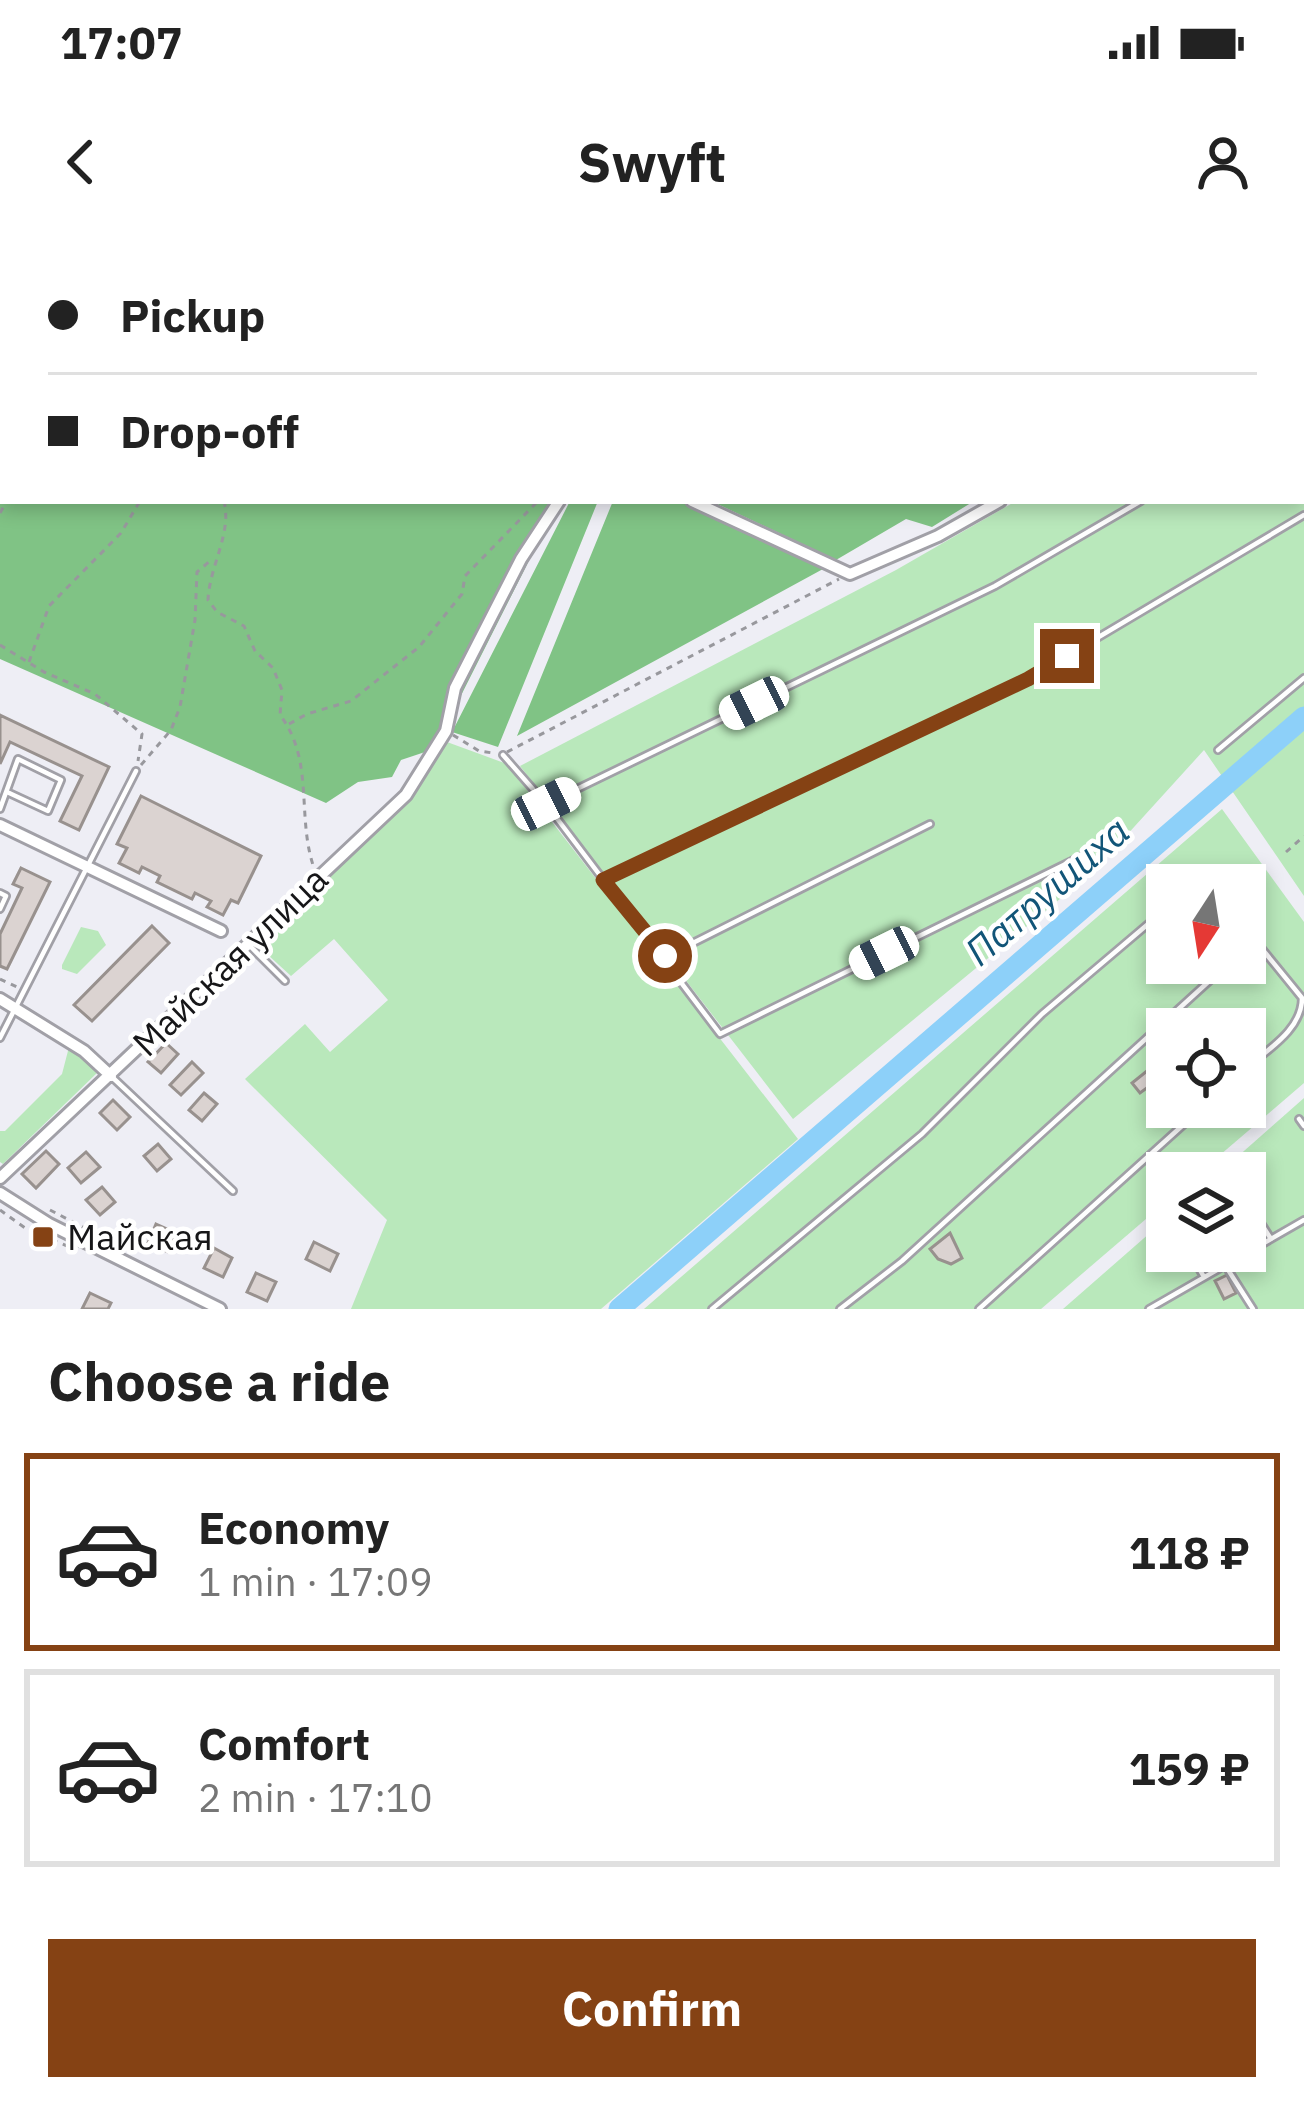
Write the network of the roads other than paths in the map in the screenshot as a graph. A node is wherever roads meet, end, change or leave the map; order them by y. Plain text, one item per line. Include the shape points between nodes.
1 (557, 504) edge
2 (698, 504) edge
3 (995, 504) edge
4 (1136, 504) edge
5 (1304, 515) edge
6 (1304, 678) edge
7 (1218, 750) dead end
8 (503, 755) road end
9 (136, 771) road end
10 (8, 792) junction
11 (546, 804) junction
12 (0, 809) edge
13 (930, 824) dead end
14 (0, 825) edge
15 (1088, 853) dead end
16 (87, 867) junction
17 (603, 880) junction
18 (0, 893) edge
19 (0, 909) edge
20 (1146, 926) edge
21 (221, 931) dead end
22 (248, 944) junction
23 (1266, 954) edge
24 (665, 956) junction
25 (285, 981) dead end
26 (1206, 984) edge
27 (0, 999) edge
28 (16, 1006) junction
29 (0, 1038) edge
30 (1266, 1051) edge
31 (111, 1076) junction
32 (1298, 1119) dead end
33 (1304, 1126) edge
34 (1180, 1128) edge
35 (0, 1178) edge
36 (232, 1191) dead end
37 (0, 1193) edge
38 (1304, 1220) edge
39 (1266, 1231) edge
40 (1271, 1239) junction
41 (1266, 1242) edge
42 (1201, 1272) edge
43 (1213, 1272) edge
44 (1229, 1272) edge
45 (1204, 1277) junction
46 (220, 1309) edge
47 (712, 1309) edge
48 (840, 1309) edge
49 (979, 1309) edge
50 (1149, 1309) edge
51 (1252, 1309) edge

1 - 22 street, Майская улица via 521,559 455,688 446,731 406,795
2 - 3 street via 850,574
4 - 11 lane via 995,586
5 - 17 lane via 1028,679
6 - 7 lane
8 - 11 lane
9 - 16 lane
10 - 10 lane via 18,759 61,780 48,811
10 - 12 lane
11 - 17 lane
13 - 24 lane
14 - 16 street
15 - 24 lane via 720,1034
16 - 21 street
16 - 28 lane
17 - 24 lane
18 - 19 lane
20 - 47 lane via 1042,1014 922,1134
22 - 25 lane
22 - 31 street, Майская улица
23 - 30 lane via 1302,1009
26 - 48 lane
27 - 28 street
28 - 29 lane
28 - 31 street
31 - 35 street, Майская улица
31 - 36 lane
32 - 33 lane
34 - 49 lane
37 - 46 street
38 - 40 lane
39 - 40 lane
40 - 41 lane
42 - 45 lane
43 - 45 lane
44 - 51 lane
45 - 50 lane

